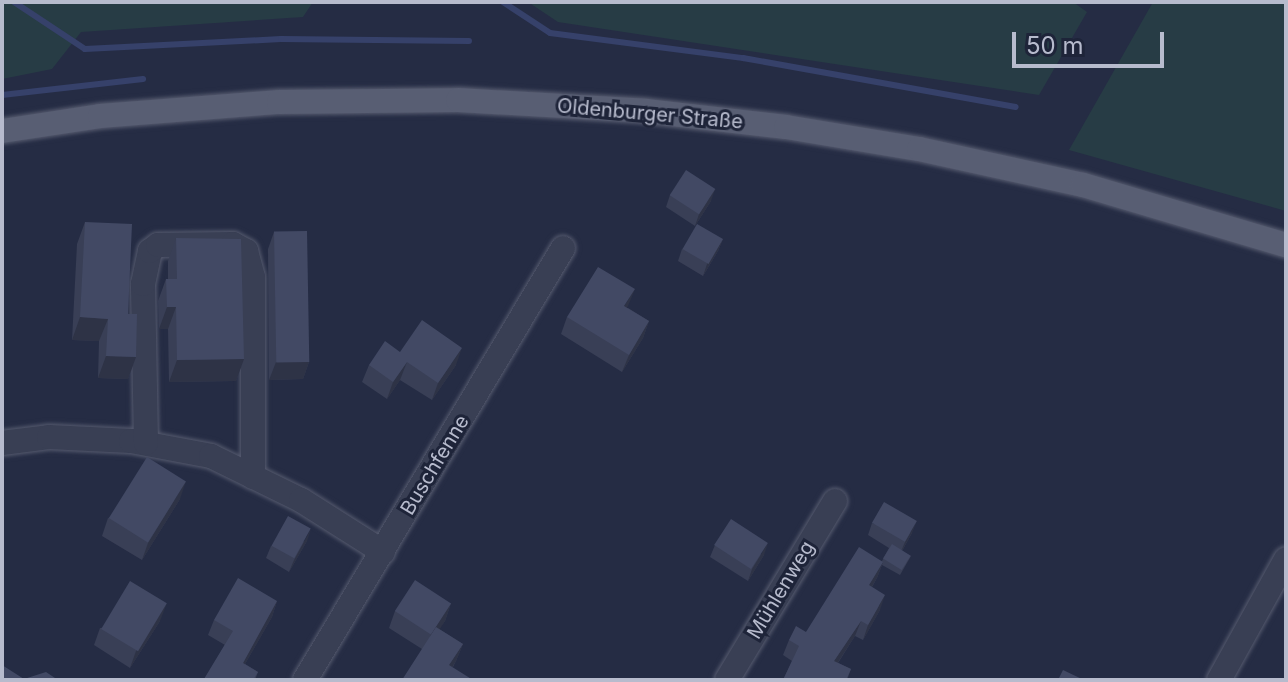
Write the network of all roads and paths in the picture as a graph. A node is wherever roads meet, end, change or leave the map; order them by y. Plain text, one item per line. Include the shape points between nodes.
1 (2, 131) edge
2 (1286, 245) edge
3 (563, 248) dead end
4 (2, 443) edge
5 (146, 443) junction
6 (253, 477) junction
7 (835, 501) dead end
8 (383, 552) junction
9 (1286, 559) edge
10 (305, 680) edge
11 (727, 680) edge
12 (1219, 680) edge

1 - 2 main road, Oldenburger Straße via 100,116 279,102 458,100 646,111 919,149 1083,185
3 - 8 street, Buschfenne
4 - 5 street via 49,437
5 - 6 street via 211,456
5 - 6 street via 143,284 150,251 158,245 233,244 246,251 253,277
6 - 8 street via 301,500
7 - 11 street, Mühlenweg
8 - 10 street, Buschfenne
9 - 12 street

